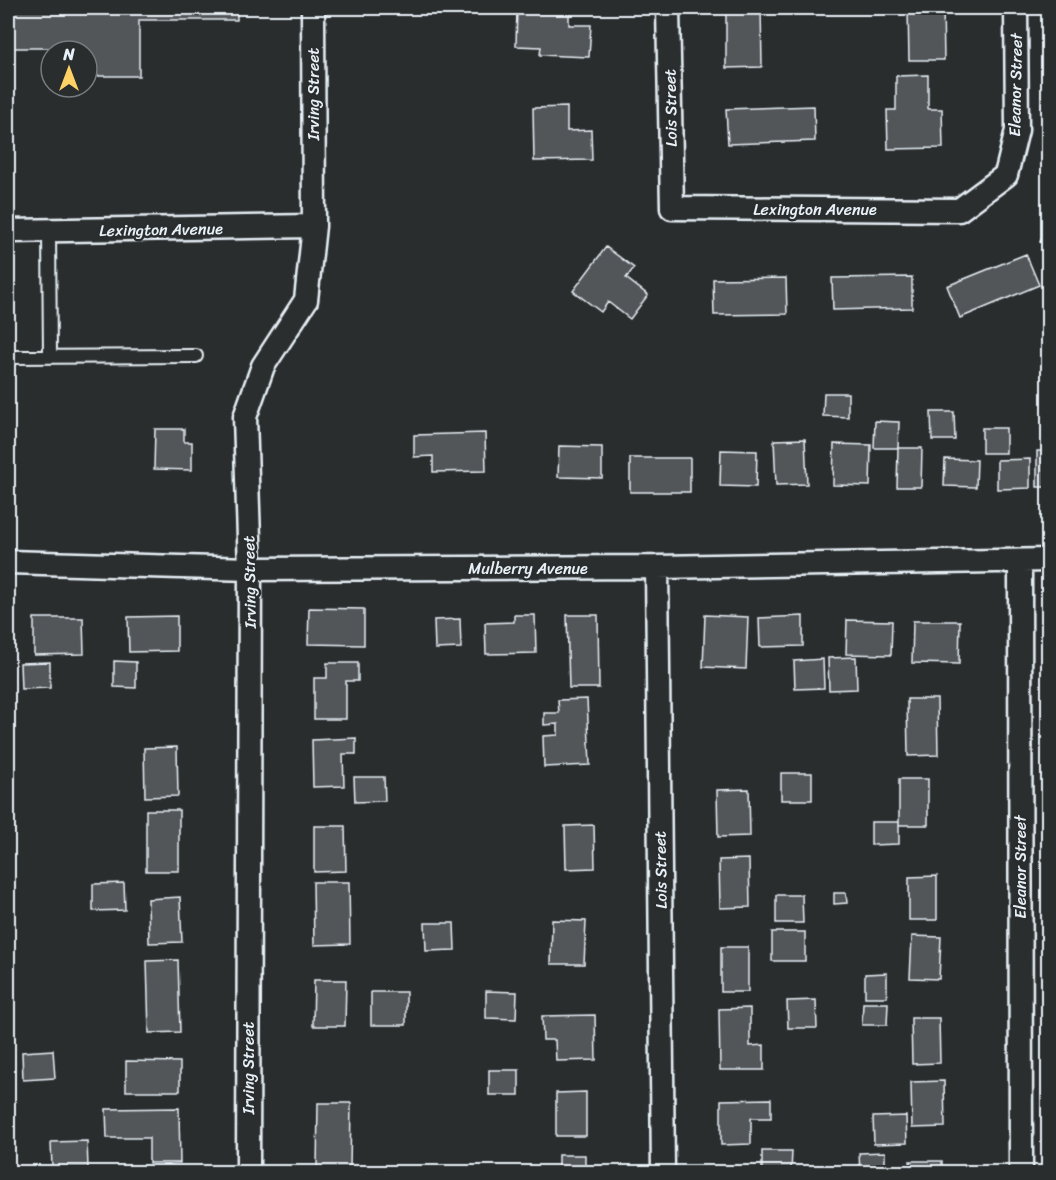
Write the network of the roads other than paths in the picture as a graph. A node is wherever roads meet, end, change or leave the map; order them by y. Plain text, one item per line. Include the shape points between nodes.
1 (313, 8) edge
2 (668, 8) edge
3 (1016, 8) edge
4 (672, 208) joint
5 (959, 210) joint
6 (314, 226) junction
7 (49, 230) junction
8 (8, 231) edge
9 (50, 356) junction
10 (196, 356) dead end
11 (8, 357) edge
12 (1048, 560) edge
13 (1020, 561) junction
14 (8, 562) edge
15 (657, 567) junction
16 (250, 569) junction
17 (248, 1173) edge
18 (663, 1173) edge
19 (1021, 1173) edge

1 - 6 street, Irving Street
2 - 4 street, Lois Street
3 - 5 street, Eleanor Street via 1017,130 1006,175
4 - 5 street, Lexington Avenue
6 - 7 street, Lexington Avenue
6 - 16 street, Irving Street via 306,300 263,366 245,417
7 - 8 street, Lexington Avenue
7 - 9 lane
9 - 10 lane
9 - 11 lane
12 - 13 street, Mulberry Avenue
13 - 15 street, Mulberry Avenue
13 - 19 street, Eleanor Street
14 - 16 street, Mulberry Avenue
15 - 16 street, Mulberry Avenue
15 - 18 street, Lois Street
16 - 17 street, Irving Street

